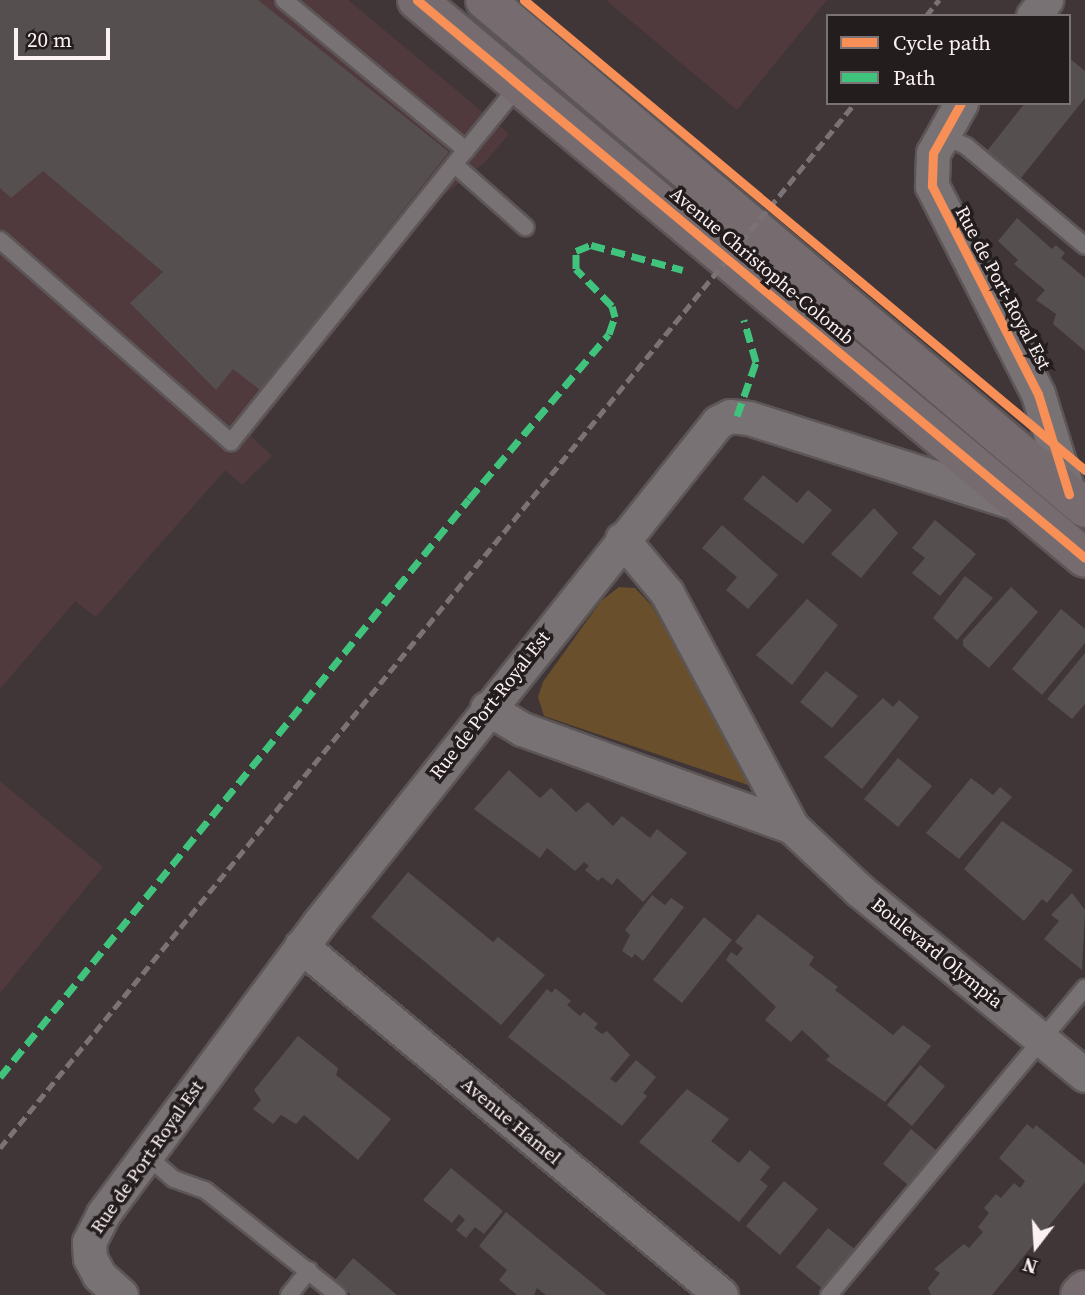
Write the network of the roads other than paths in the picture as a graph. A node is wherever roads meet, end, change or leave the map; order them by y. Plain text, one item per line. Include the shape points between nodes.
1 (284, 0) edge
2 (417, 0) edge
3 (485, 0) edge
4 (1046, 0) edge
5 (1035, 14) edge
6 (519, 85) junction
7 (960, 105) edge
8 (940, 135) junction
9 (466, 150) junction
10 (456, 165) junction
11 (525, 227) dead end
12 (0, 240) edge
13 (1085, 246) edge
14 (1077, 501) edge
15 (1016, 503) junction
16 (622, 540) junction
17 (1085, 558) edge
18 (487, 708) junction
19 (792, 827) junction
20 (301, 946) junction
21 (1085, 988) edge
22 (1043, 1040) junction
23 (1085, 1075) edge
24 (146, 1155) junction
25 (309, 1270) junction
26 (1085, 1290) edge
27 (121, 1295) edge
28 (289, 1295) edge
29 (338, 1295) edge
30 (721, 1295) edge
31 (830, 1295) edge
32 (1080, 1295) edge

1 - 9 lane
2 - 6 main road, Avenue Christophe-Colomb
3 - 14 main road, Avenue Christophe-Colomb
4 - 5 street
6 - 9 lane
6 - 15 main road, Avenue Christophe-Colomb
7 - 8 street, Rue de Port-Royal Est
8 - 13 lane via 966,146
8 - 14 street, Rue de Port-Royal Est via 930,168 935,195 1033,383
9 - 10 lane
10 - 11 lane
10 - 12 lane via 231,442
15 - 16 street, Rue de Port-Royal Est via 730,416 703,437
15 - 17 main road, Avenue Christophe-Colomb
16 - 18 street, Rue de Port-Royal Est
16 - 19 street, Boulevard Olympia via 667,593
18 - 19 street, Boulevard Olympia via 522,729
18 - 20 street, Rue de Port-Royal Est
19 - 22 street, Boulevard Olympia via 859,890
20 - 24 street, Rue de Port-Royal Est
20 - 30 street, Avenue Hamel
21 - 22 lane
22 - 23 street, Boulevard Olympia
22 - 31 lane
24 - 25 lane via 174,1179 205,1190
24 - 27 street, Rue de Port-Royal Est via 95,1227 89,1249 99,1275
25 - 28 lane
25 - 29 lane
26 - 32 main road

